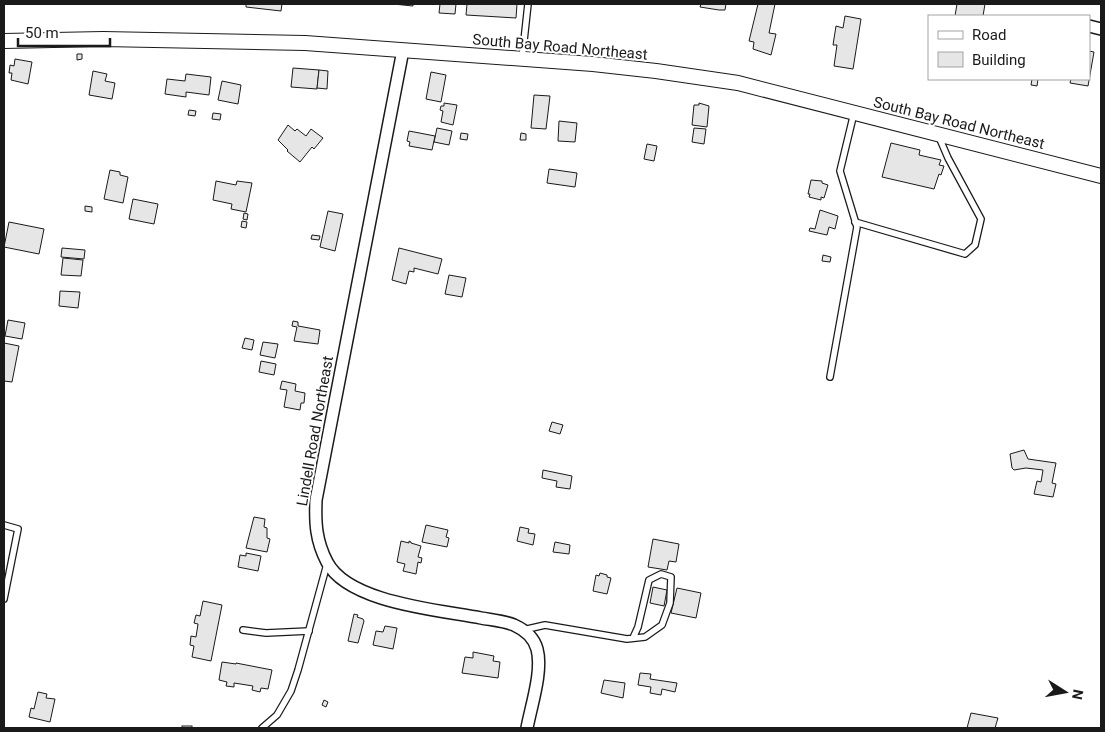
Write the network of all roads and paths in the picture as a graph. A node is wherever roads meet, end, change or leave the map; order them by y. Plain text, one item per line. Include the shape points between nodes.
1 (528, 4) edge
2 (4, 41) edge
3 (403, 50) junction
4 (522, 59) junction
5 (854, 113) junction
6 (938, 135) junction
7 (1101, 176) edge
8 (855, 222) junction
9 (830, 377) dead end
10 (4, 525) edge
11 (327, 564) junction
12 (4, 599) edge
13 (243, 630) dead end
14 (523, 630) junction
15 (309, 631) junction
16 (633, 638) junction
17 (262, 728) edge
18 (526, 728) edge

1 - 4 lane
2 - 3 street, South Bay Road Northeast via 225,40
3 - 4 street, South Bay Road Northeast
3 - 11 street, Lindell Road Northeast via 316,500 315,526
4 - 5 street, South Bay Road Northeast via 593,64 738,83
5 - 6 street, South Bay Road Northeast
5 - 8 lane via 840,172
6 - 7 street, South Bay Road Northeast
6 - 8 lane via 981,219 975,245 964,254
8 - 9 lane via 857,227
10 - 12 lane via 18,529
11 - 14 street, Lindell Road Northeast via 343,580 370,595 505,622
11 - 15 lane
13 - 15 lane via 266,633
14 - 16 lane via 545,625
14 - 18 street via 534,642 539,662
15 - 17 lane via 291,691 277,715
16 - 16 lane via 645,637 662,624 670,602 672,577 661,574 649,580

